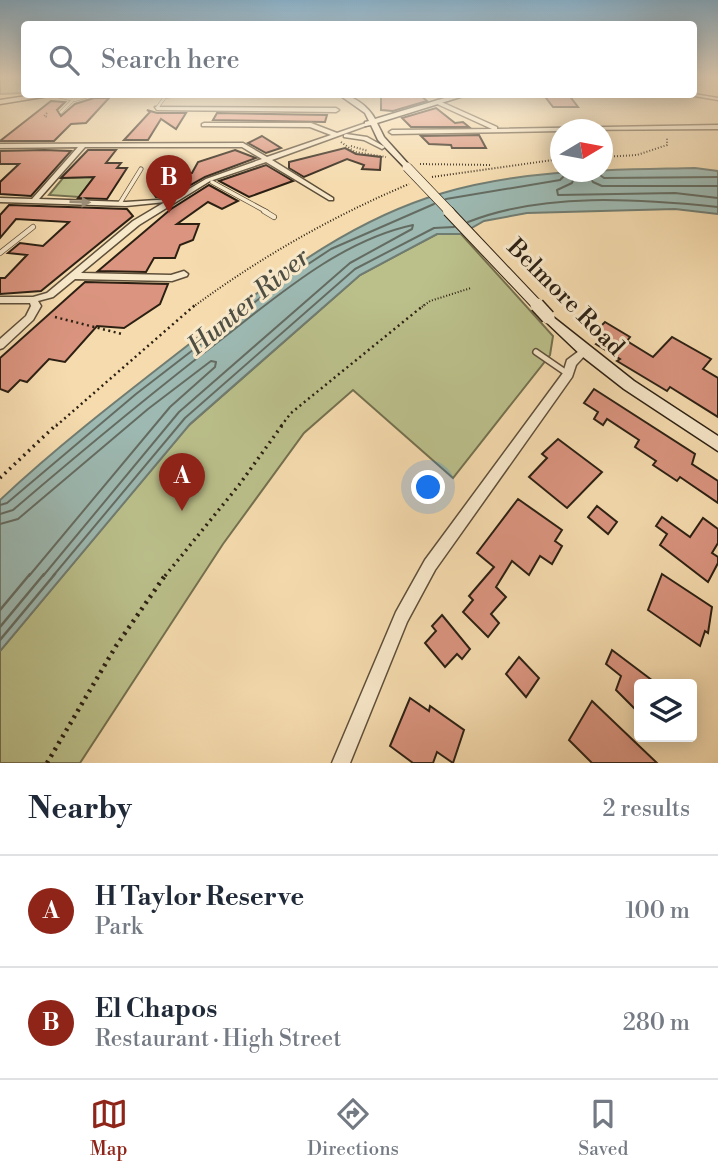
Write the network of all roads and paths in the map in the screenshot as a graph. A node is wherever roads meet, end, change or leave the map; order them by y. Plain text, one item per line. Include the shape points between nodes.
1 (212, 112) edge
2 (362, 112) edge
3 (369, 112) edge
4 (371, 112) edge
5 (403, 112) joint
6 (413, 112) edge
7 (458, 112) edge
8 (47, 113) dead end
9 (48, 117) dead end
10 (204, 125) junction
11 (372, 125) junction
12 (657, 127) junction
13 (718, 127) edge
14 (499, 130) junction
15 (392, 132) dead end
16 (337, 135) junction
17 (346, 138) junction
18 (341, 142) dead end
19 (318, 144) junction
20 (192, 145) junction
21 (0, 146) edge
22 (83, 146) junction
23 (383, 147) junction
24 (368, 151) dead end
25 (390, 156) dead end
26 (613, 156) edge
27 (270, 160) junction
28 (550, 160) edge
29 (408, 164) junction
30 (497, 165) junction
31 (141, 169) dead end
32 (429, 177) dead end
33 (212, 182) junction
34 (409, 184) dead end
35 (191, 190) junction
36 (181, 195) junction
37 (331, 199) dead end
38 (4, 200) edge
39 (34, 201) junction
40 (123, 203) junction
41 (0, 209) edge
42 (274, 217) dead end
43 (136, 223) junction
44 (33, 227) dead end
45 (0, 253) edge
46 (184, 274) dead end
47 (73, 276) junction
48 (471, 288) dead end
49 (0, 300) edge
50 (33, 300) junction
51 (55, 317) dead end
52 (122, 334) dead end
53 (0, 345) edge
54 (536, 352) dead end
55 (583, 352) junction
56 (568, 374) junction
57 (718, 443) edge
58 (0, 478) edge
59 (47, 763) edge
60 (341, 763) edge

1 - 10 street
2 - 11 main road
3 - 11 main road
4 - 5 main road via 388,116
5 - 11 main road
6 - 11 main road
7 - 14 street
8 - 9 path via 44,116
10 - 16 street via 311,125
10 - 20 street
11 - 16 street
11 - 17 street
11 - 23 main road, Belmore Road
11 - 29 main road, Belmore Road
12 - 13 street
12 - 14 street
12 - 26 path via 669,139 667,145 637,155
14 - 15 street
16 - 19 street
17 - 19 street
17 - 23 street via 365,138
17 - 24 path via 354,148
18 - 25 path via 359,153
19 - 27 street
20 - 22 street
20 - 27 street via 243,145
21 - 22 street
22 - 39 street
23 - 29 main road, Belmore Road
27 - 33 street
27 - 35 street via 216,176
27 - 37 street
28 - 30 path
29 - 30 path
29 - 55 main road, Belmore Road, bridge
30 - 32 path
31 - 40 lane
33 - 35 street
33 - 42 lane
34 - 58 path via 325,219 231,277 148,340
35 - 36 street
36 - 40 street via 156,202
36 - 43 street
38 - 39 street
38 - 41 street
39 -> 40 street
40 - 43 street via 145,210
43 - 47 street
44 - 45 lane
46 - 47 street via 172,278
47 - 50 street via 50,295
48 - 59 path via 430,301 291,413 160,582
49 - 50 street
50 - 53 street via 33,313
51 - 52 path
54 - 56 lane
55 - 56 street via 570,363
55 - 57 main road, Belmore Road via 621,382
56 - 60 street via 430,565 401,617

